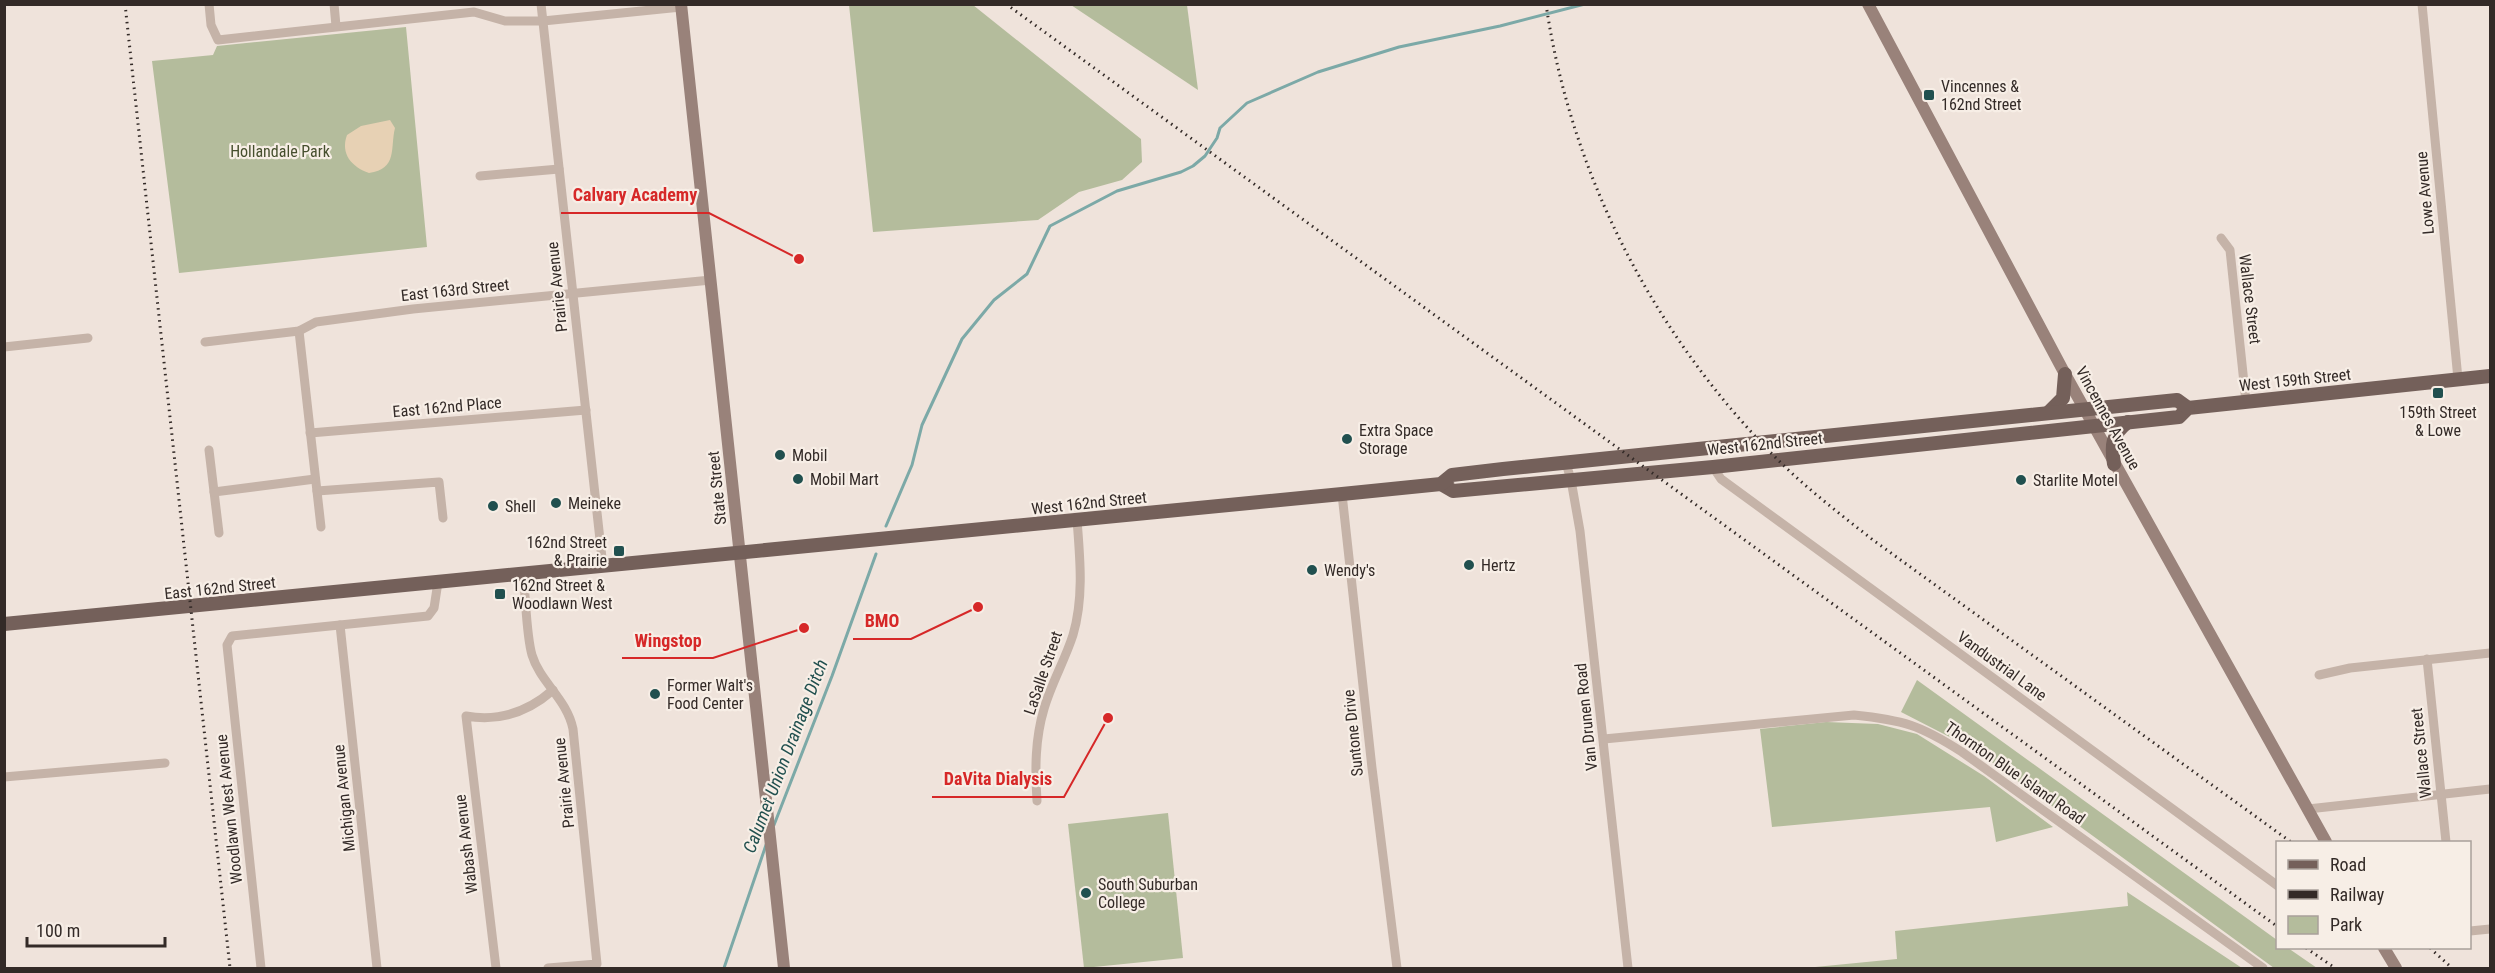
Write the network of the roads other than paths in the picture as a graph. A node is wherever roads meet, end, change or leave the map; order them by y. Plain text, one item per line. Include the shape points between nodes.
1 (209, 4) edge
2 (334, 4) edge
3 (440, 4) edge
4 (541, 4) edge
5 (1868, 4) edge
6 (2422, 4) edge
7 (681, 6) edge
8 (440, 15) junction
9 (543, 21) junction
10 (336, 26) junction
11 (559, 169) junction
12 (480, 176) dead end
13 (2221, 238) dead end
14 (711, 280) junction
15 (573, 293) junction
16 (299, 332) junction
17 (88, 338) dead end
18 (205, 342) dead end
19 (4, 347) edge
20 (2065, 374) junction
21 (2490, 376) edge
22 (2458, 379) junction
23 (2247, 402) junction
24 (2188, 408) junction
25 (586, 410) junction
26 (2085, 410) junction
27 (2047, 414) junction
28 (2128, 422) junction
29 (2093, 426) junction
30 (310, 433) junction
31 (1710, 447) junction
32 (209, 450) dead end
33 (1566, 463) junction
34 (2114, 464) junction
35 (1713, 466) junction
36 (315, 479) junction
37 (1571, 480) junction
38 (1441, 484) junction
39 (317, 491) junction
40 (214, 492) junction
41 (1342, 494) junction
42 (442, 518) dead end
43 (1077, 520) junction
44 (321, 527) dead end
45 (219, 533) dead end
46 (741, 554) junction
47 (603, 567) junction
48 (523, 574) junction
49 (438, 582) junction
50 (4, 624) edge
51 (340, 625) junction
52 (2490, 653) edge
53 (2427, 659) junction
54 (2319, 675) dead end
55 (553, 690) junction
56 (1604, 739) junction
57 (165, 763) dead end
58 (4, 777) edge
59 (2490, 789) edge
60 (2440, 794) junction
61 (1037, 801) dead end
62 (2308, 809) junction
63 (2325, 841) edge
64 (2446, 841) edge
65 (2276, 885) edge
66 (2490, 928) edge
67 (2471, 931) edge
68 (2385, 949) edge
69 (261, 969) edge
70 (377, 969) edge
71 (496, 969) edge
72 (548, 969) edge
73 (784, 969) edge
74 (1397, 969) edge
75 (1628, 969) edge
76 (2263, 969) edge
77 (2396, 969) edge

1 - 10 street via 211,25 218,40
2 - 10 street
3 - 8 street
4 - 9 street, Prairie Avenue
5 - 20 street, Vincennes Avenue
6 - 22 street, Lowe Avenue
7 - 9 street
7 - 14 street, State Street
8 - 9 street via 474,12 505,21
8 - 10 street
9 - 11 street, Prairie Avenue
11 - 12 street
11 - 15 street, Prairie Avenue
13 - 23 street, Wallace Street via 2230,250
14 - 15 street, East 163rd Street
14 - 46 street, State Street
15 - 16 street, East 163rd Street via 316,322
15 - 25 street, Prairie Avenue
16 - 18 street, East 163rd Street
16 - 30 street
17 - 19 street
20 - 26 street, Vincennes Avenue
20 - 27 main road via 2063,398
21 - 22 main road, West 159th Street
22 - 23 main road, West 159th Street
23 - 24 main road, West 159th Street
24 - 26 main road, West 159th Street via 2177,400
24 - 28 main road, West 159th Street via 2179,417
25 - 30 street, East 162nd Place
25 - 47 street, Prairie Avenue
26 - 27 main road, West 162nd Street
26 - 29 street, Vincennes Avenue
27 - 31 main road, West 162nd Street
28 - 29 main road, West 159th Street
28 - 34 main road via 2112,441
29 - 34 street, Vincennes Avenue
29 - 35 main road, West 162nd Street
30 - 36 street
31 - 33 main road, West 162nd Street
31 - 35 main road
32 - 40 street
33 - 37 street, Van Drunen Road
33 - 38 main road, West 162nd Street via 1452,475
34 - 62 street, Vincennes Avenue
35 - 37 main road, West 162nd Street
35 - 65 street, Vandustrial Lane via 1721,479
36 - 39 street
36 - 40 street
37 - 38 main road, West 162nd Street via 1453,491
37 - 56 street, Van Drunen Road
38 - 41 main road, West 162nd Street
39 - 42 street via 439,482
39 - 44 street
40 - 45 street
41 - 43 main road, West 162nd Street
41 - 74 street, Suntone Drive
43 - 46 main road, West 162nd Street
43 - 61 street, LaSalle Street via 1079,596 1073,635 1044,709 1037,739
46 - 47 main road, East 162nd Street
46 - 73 street, State Street
47 - 48 main road, East 162nd Street
48 - 49 main road, East 162nd Street
48 - 55 street, Prairie Avenue via 532,656
49 - 50 main road, East 162nd Street
49 - 51 street via 434,608 428,616
51 - 69 street, Woodlawn West Avenue via 232,636 227,645
51 - 70 street, Michigan Avenue
52 - 53 street
53 - 54 street
53 - 60 street, Wallace Street
55 - 71 street, Wabash Avenue via 524,710 499,716 466,716
55 - 72 street, Prairie Avenue via 567,708 573,729 597,964
56 - 75 street, Van Drunen Road
56 - 76 street, Thornton Blue Island Road via 1854,715 1912,724 1962,752
57 - 58 street
59 - 60 street
60 - 62 street
60 - 64 street, Wallace Street
62 - 63 street, Vincennes Avenue
66 - 67 street
68 - 77 street

